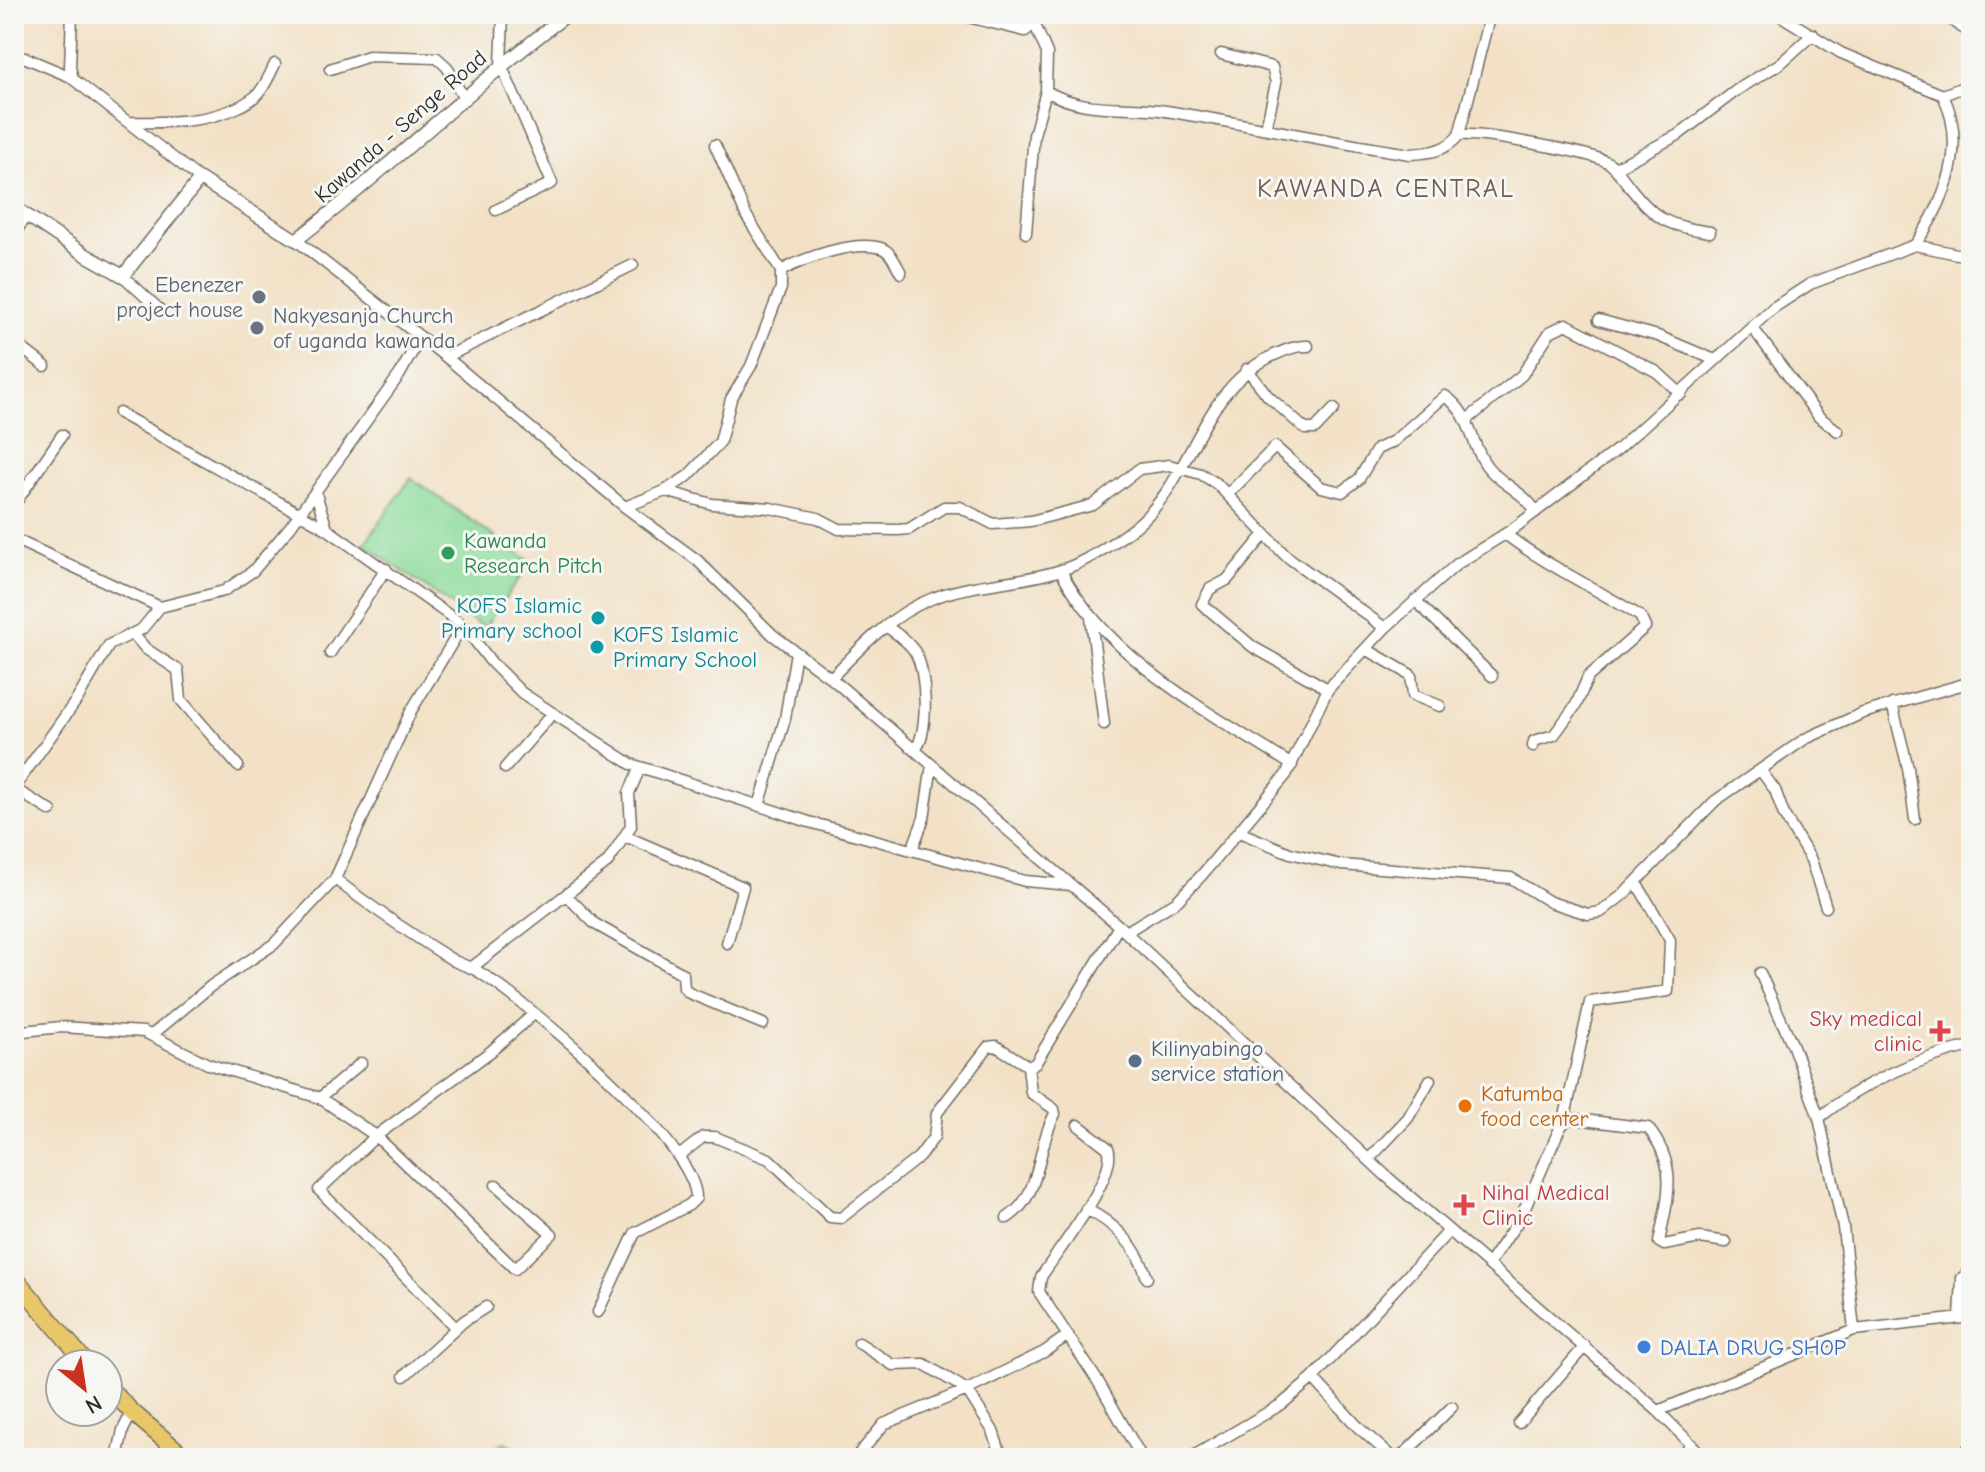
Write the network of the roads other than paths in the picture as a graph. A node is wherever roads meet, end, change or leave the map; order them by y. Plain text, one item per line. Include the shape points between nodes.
1 (72, 14) edge
2 (503, 14) edge
3 (568, 14) edge
4 (960, 14) edge
5 (1043, 14) edge
6 (1490, 14) edge
7 (1778, 14) edge
8 (1948, 14) edge
9 (1035, 25) junction
10 (1971, 33) edge
11 (1813, 34) junction
12 (1221, 54) dead end
13 (14, 57) edge
14 (275, 64) dead end
15 (501, 65) junction
16 (330, 69) dead end
17 (71, 77) junction
18 (1971, 84) edge
19 (1046, 91) junction
20 (1943, 95) junction
21 (463, 97) junction
22 (129, 122) junction
23 (1266, 128) junction
24 (1459, 135) junction
25 (715, 145) dead end
26 (1615, 168) junction
27 (200, 179) junction
28 (14, 207) edge
29 (496, 210) dead end
30 (27, 215) junction
31 (1710, 232) dead end
32 (1026, 233) dead end
33 (14, 234) edge
34 (296, 240) junction
35 (1915, 245) junction
36 (1971, 257) edge
37 (633, 265) dead end
38 (781, 271) junction
39 (901, 273) dead end
40 (123, 276) junction
41 (161, 311) dead end
42 (1599, 320) dead end
43 (1752, 327) junction
44 (420, 338) junction
45 (1308, 346) dead end
46 (14, 347) edge
47 (446, 357) junction
48 (1715, 360) junction
49 (45, 366) dead end
50 (1247, 369) junction
51 (1681, 394) junction
52 (1334, 409) dead end
53 (119, 413) dead end
54 (1468, 419) junction
55 (1838, 431) dead end
56 (62, 435) dead end
57 (1181, 468) junction
58 (665, 491) junction
59 (316, 494) junction
60 (1228, 494) junction
61 (14, 505) edge
62 (625, 507) junction
63 (1536, 512) junction
64 (299, 515) junction
65 (327, 529) junction
66 (1265, 534) junction
67 (1505, 534) junction
68 (14, 539) edge
69 (386, 569) junction
70 (1061, 571) junction
71 (1415, 600) junction
72 (160, 607) junction
73 (1091, 616) junction
74 (463, 625) junction
75 (887, 627) junction
76 (1385, 628) junction
77 (133, 634) junction
78 (1366, 649) junction
79 (796, 652) junction
80 (330, 653) dead end
81 (1492, 676) dead end
82 (831, 678) junction
83 (1971, 682) edge
84 (1328, 689) junction
85 (1892, 704) junction
86 (1440, 706) dead end
87 (552, 714) junction
88 (1104, 724) dead end
89 (1533, 746) dead end
90 (915, 750) junction
91 (932, 765) junction
92 (1292, 765) junction
93 (238, 766) dead end
94 (505, 768) dead end
95 (640, 768) junction
96 (1761, 771) junction
97 (759, 806) junction
98 (51, 811) dead end
99 (1915, 819) dead end
100 (1239, 832) junction
101 (625, 836) junction
102 (912, 850) junction
103 (335, 879) junction
104 (1636, 882) junction
105 (1071, 885) junction
106 (567, 896) junction
107 (1826, 907) dead end
108 (1123, 929) junction
109 (727, 943) dead end
110 (471, 968) junction
111 (1760, 973) dead end
112 (534, 1014) junction
113 (763, 1024) dead end
114 (14, 1032) edge
115 (153, 1034) junction
116 (1971, 1046) edge
117 (361, 1063) dead end
118 (1028, 1066) junction
119 (1430, 1080) dead end
120 (320, 1098) junction
121 (1568, 1118) junction
122 (1819, 1118) junction
123 (1078, 1125) dead end
124 (376, 1136) junction
125 (679, 1156) junction
126 (1370, 1158) junction
127 (496, 1185) dead end
128 (1086, 1209) junction
129 (1007, 1218) dead end
130 (1449, 1231) junction
131 (1726, 1242) dead end
132 (1490, 1262) junction
133 (1971, 1271) edge
134 (14, 1277) edge
135 (1147, 1278) dead end
136 (486, 1307) dead end
137 (598, 1312) dead end
138 (1966, 1317) edge
139 (456, 1328) junction
140 (1854, 1330) junction
141 (1068, 1335) junction
142 (859, 1343) dead end
143 (1585, 1346) junction
144 (74, 1348) edge
145 (404, 1376) dead end
146 (1313, 1378) junction
147 (967, 1390) junction
148 (124, 1404) edge
149 (1452, 1407) dead end
150 (1658, 1411) junction
151 (132, 1412) junction
152 (1519, 1423) dead end
153 (1691, 1444) junction
154 (117, 1458) edge
155 (186, 1458) edge
156 (856, 1458) edge
157 (1002, 1458) edge
158 (1142, 1458) edge
159 (1190, 1458) edge
160 (1393, 1458) edge
161 (1400, 1458) edge
162 (1681, 1458) edge
163 (1705, 1458) edge

1 - 17 street
2 - 15 street
3 - 15 street, Kawanda - Senge Road
4 - 9 street via 1015,29
5 - 9 street
6 - 24 street
7 - 11 street
8 - 10 street
9 - 19 street via 1047,53
11 - 20 street via 1851,58
11 - 26 street via 1781,63 1671,140
12 - 23 street via 1272,67 1276,83
13 - 17 street
14 - 22 street via 258,94 225,111 186,121
15 - 21 street, Kawanda - Senge Road
15 - 29 street via 552,183
16 - 21 street via 369,56 437,58
17 - 22 street
18 - 20 street
19 - 23 street via 1091,108 1169,111
19 - 32 street via 1034,135
20 - 35 street via 1954,125 1954,157 1945,195
21 - 34 street, Kawanda - Senge Road
22 - 27 street
23 - 24 street via 1410,154 1432,153
24 - 26 street via 1494,135 1592,155
25 - 38 street via 746,215
26 - 31 street via 1656,218
27 - 34 street
27 - 40 street
28 - 30 street
30 - 33 street
30 - 40 street
34 - 44 street
35 - 36 street
35 - 43 street via 1810,284
37 - 47 street
38 - 39 street via 813,255 874,248 888,253
38 - 58 street via 781,288 751,366 731,399 720,442 702,465
40 - 41 street
42 - 48 street via 1658,336
43 - 48 street
43 - 55 street via 1819,417
44 - 47 street
44 - 59 street
45 - 50 street via 1282,351
46 - 49 street
47 - 62 street
48 - 51 street
50 - 52 street via 1305,429 1315,429
50 - 57 street via 1223,395
51 - 54 street via 1657,372 1566,324 1550,332 1522,375
51 - 63 street
53 - 64 street
54 - 60 street via 1447,397 1439,398 1394,441 1377,449 1359,479 1342,492 1321,487 1275,447
54 - 63 street via 1488,468
56 - 61 street
57 - 58 street via 1147,466 1093,505 1031,521 993,524 960,507 944,507 909,529 898,530 839,529 818,518 712,504
57 - 60 street via 1201,474
57 - 70 street via 1170,489 1133,529
58 - 62 street
59 - 64 street
59 - 65 street
60 - 66 street
62 - 79 street via 697,560
63 - 67 street
64 - 65 street
64 - 72 street via 241,581 204,598
65 - 69 street
66 - 76 street via 1285,555
66 - 84 street via 1227,580 1210,589 1202,604 1253,647
67 - 71 street via 1457,564
67 - 89 street via 1645,622 1643,633 1588,677 1554,735
68 - 72 street
69 - 74 street
69 - 80 street
70 - 73 street
70 - 75 street via 950,592 915,606
71 - 76 street
71 - 81 street
72 - 77 street
73 - 88 street
73 - 92 street via 1171,686
74 - 87 street via 513,685
74 - 103 street via 411,711
75 - 82 street
75 - 90 street via 914,650 921,668 925,732
76 - 78 street
77 - 93 street via 178,670 181,700
77 - 98 street via 109,645 16,785
78 - 84 street
78 - 86 street via 1411,675 1413,695
79 - 82 street
79 - 97 street via 783,729
82 - 90 street
83 - 85 street
84 - 92 street
85 - 96 street via 1805,739
85 - 99 street
87 - 94 street
87 - 95 street
90 - 91 street
91 - 102 street via 924,818
91 - 105 street
92 - 100 street
95 - 97 street
95 - 101 street via 629,793 631,822
96 - 104 street via 1693,820
96 - 107 street via 1811,860
97 - 102 street
100 - 104 street via 1290,853 1341,865 1511,878 1531,893 1588,914 1613,904
100 - 108 street via 1177,901
101 - 106 street via 601,869
101 - 109 street via 743,887
102 - 105 street via 1025,881
103 - 110 street
103 - 115 street via 274,944
104 - 121 street via 1670,940 1668,991 1590,1002
105 - 108 street
106 - 110 street
106 - 113 street via 595,924 683,974 689,993
108 - 118 street via 1072,998 1035,1064
108 - 126 street
110 - 112 street
111 - 122 street
112 - 124 street
112 - 125 street via 645,1113
114 - 115 street via 71,1027
115 - 120 street via 208,1064
116 - 122 street via 1896,1071
117 - 120 street
118 - 125 street via 996,1046 988,1047 937,1113 934,1137 919,1157 838,1220 769,1159 715,1137 703,1137
118 - 129 street via 1031,1093 1055,1114 1041,1144 1029,1199
119 - 126 street via 1408,1118
120 - 124 street
121 - 131 street via 1648,1128 1666,1159 1667,1197 1659,1242
121 - 132 street via 1521,1217
122 - 140 street via 1843,1227
123 - 128 street via 1110,1154 1100,1188
124 - 127 street via 515,1269 552,1234
124 - 139 street via 319,1190
125 - 137 street via 696,1198 635,1233
126 - 130 street
128 - 135 street via 1117,1228 1138,1255
128 - 141 street via 1038,1286
130 - 132 street
130 - 146 street
132 - 143 street
133 - 138 street via 1962,1278
134 - 144 main road
136 - 139 street
138 - 140 street
139 - 145 street
140 - 150 street
141 - 147 street
141 - 158 street
142 - 147 street via 893,1365 924,1364
143 - 150 street
143 - 152 street
146 - 159 street via 1282,1404
146 - 160 street
147 - 156 street via 884,1424
147 - 157 street via 993,1431
148 - 151 main road
149 - 161 street
150 - 153 street
151 - 154 street
151 - 155 main road
153 - 162 street
153 - 163 street

